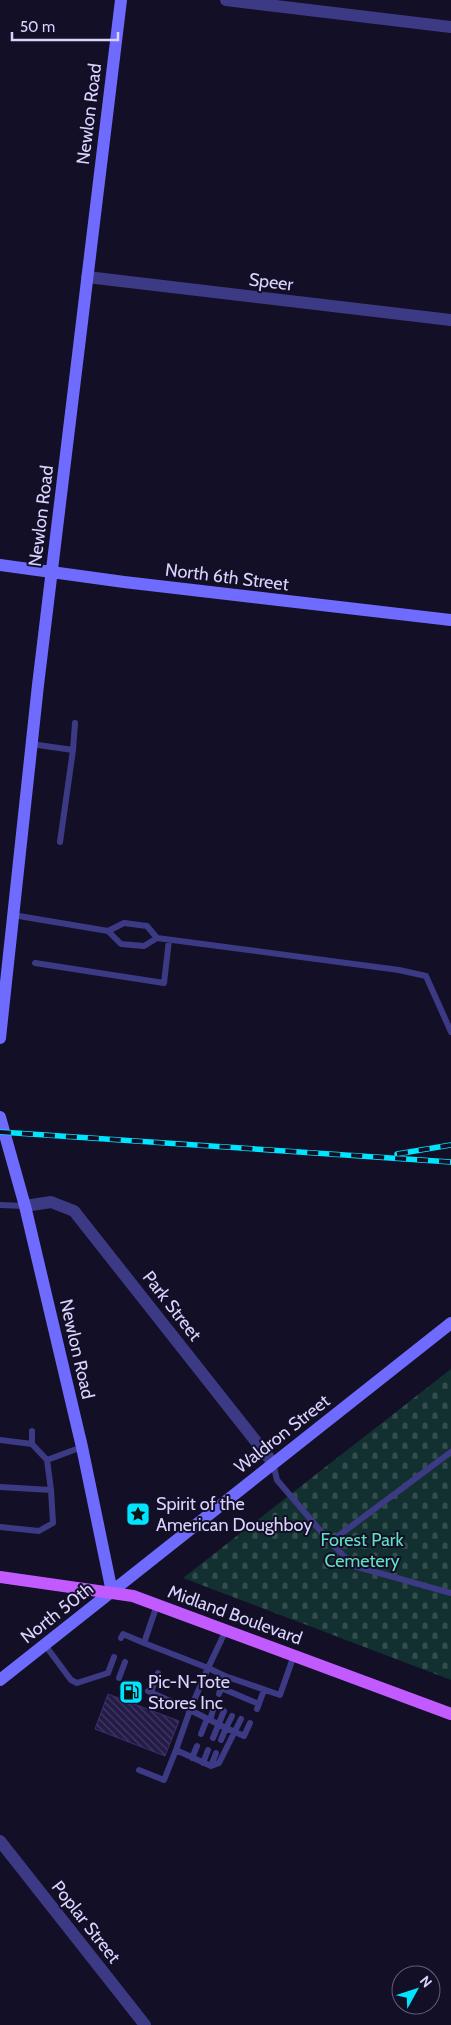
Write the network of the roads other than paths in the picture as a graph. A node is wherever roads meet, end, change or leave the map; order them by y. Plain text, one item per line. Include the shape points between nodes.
1 (122, 0) edge
2 (226, 0) edge
3 (451, 27) edge
4 (87, 277) junction
5 (451, 320) edge
6 (0, 565) edge
7 (52, 572) junction
8 (451, 620) edge
9 (75, 723) dead end
10 (31, 744) junction
11 (73, 750) junction
12 (60, 842) dead end
13 (13, 915) junction
14 (108, 931) junction
15 (157, 938) junction
16 (169, 940) junction
17 (35, 963) dead end
18 (451, 1032) edge
19 (0, 1038) edge
20 (0, 1117) edge
21 (0, 1205) edge
22 (25, 1206) junction
23 (451, 1323) edge
24 (32, 1432) dead end
25 (0, 1440) edge
26 (32, 1444) junction
27 (82, 1447) junction
28 (451, 1452) edge
29 (47, 1460) junction
30 (273, 1463) junction
31 (0, 1487) edge
32 (52, 1490) junction
33 (0, 1527) edge
34 (330, 1542) junction
35 (0, 1577) edge
36 (112, 1592) junction
37 (451, 1594) edge
38 (157, 1605) junction
39 (226, 1630) junction
40 (121, 1638) dead end
41 (144, 1643) junction
42 (44, 1645) junction
43 (294, 1655) junction
44 (114, 1657) dead end
45 (125, 1662) dead end
46 (208, 1668) junction
47 (108, 1673) junction
48 (158, 1673) dead end
49 (225, 1676) junction
50 (0, 1680) edge
51 (264, 1690) junction
52 (214, 1707) dead end
53 (190, 1710) junction
54 (224, 1711) dead end
55 (451, 1714) edge
56 (232, 1716) dead end
57 (241, 1719) dead end
58 (208, 1720) junction
59 (250, 1723) dead end
60 (219, 1725) junction
61 (226, 1728) junction
62 (235, 1732) junction
63 (201, 1734) dead end
64 (213, 1738) dead end
65 (221, 1740) dead end
66 (197, 1746) dead end
67 (176, 1750) junction
68 (208, 1750) dead end
69 (216, 1753) dead end
70 (192, 1758) junction
71 (203, 1763) junction
72 (211, 1766) junction
73 (138, 1770) dead end
74 (0, 1841) edge
75 (145, 2025) edge

1 - 4 street, Newlon Road
2 - 3 street
4 - 5 street, Speer
4 - 7 street, Newlon Road
6 - 7 street, North 6th Street
7 - 8 street, North 6th Street
7 - 10 street, Newlon Road
9 - 11 lane
10 - 11 lane
10 - 13 street, Newlon Road
11 - 12 lane
13 - 14 lane
13 - 19 street, Newlon Road
14 - 15 lane via 124,923 147,926
14 - 15 lane via 121,944 144,946
15 - 16 lane
16 - 17 lane via 164,983
16 - 18 lane via 426,976
20 - 22 street, Newlon Road
21 - 22 lane
22 - 27 street, Newlon Road
22 - 30 street, Park Street via 51,1202 74,1211
23 - 30 street, Waldron Street
24 - 26 lane
25 - 26 lane
26 - 29 lane
27 - 29 lane
27 - 36 street, Newlon Road
28 - 34 lane
29 - 32 lane
30 - 34 lane via 277,1480
30 - 36 street, Waldron Street
31 - 32 lane
32 - 33 lane via 53,1524 39,1531
34 - 37 lane via 354,1566
35 - 36 main road, Midland Boulevard
36 - 38 main road, Midland Boulevard
36 - 42 street, North 50th
38 - 39 main road, Midland Boulevard
38 - 41 lane
39 - 43 main road, Midland Boulevard
39 - 46 lane
40 - 41 lane via 123,1634
41 - 46 lane
42 - 47 lane via 71,1680 77,1683
42 - 50 street, North 50th
43 - 51 lane via 280,1695
43 - 55 main road, Midland Boulevard
44 - 47 lane
45 - 47 lane via 121,1679
46 - 49 lane
46 - 53 lane
48 - 53 lane via 149,1691
49 - 51 lane
49 - 51 lane via 220,1691 258,1706
52 - 58 lane
53 - 58 lane
53 - 67 lane
54 - 60 lane
56 - 61 lane
57 - 62 lane
58 - 60 lane
58 - 63 lane
59 - 62 lane via 244,1736
60 - 61 lane
60 - 64 lane
61 - 62 lane
61 - 65 lane
62 - 72 lane via 219,1763
66 - 70 lane
67 - 70 lane
67 - 73 lane via 164,1780
68 - 71 lane
69 - 72 lane
70 - 71 lane
71 - 72 lane
74 - 75 street, Poplar Street

